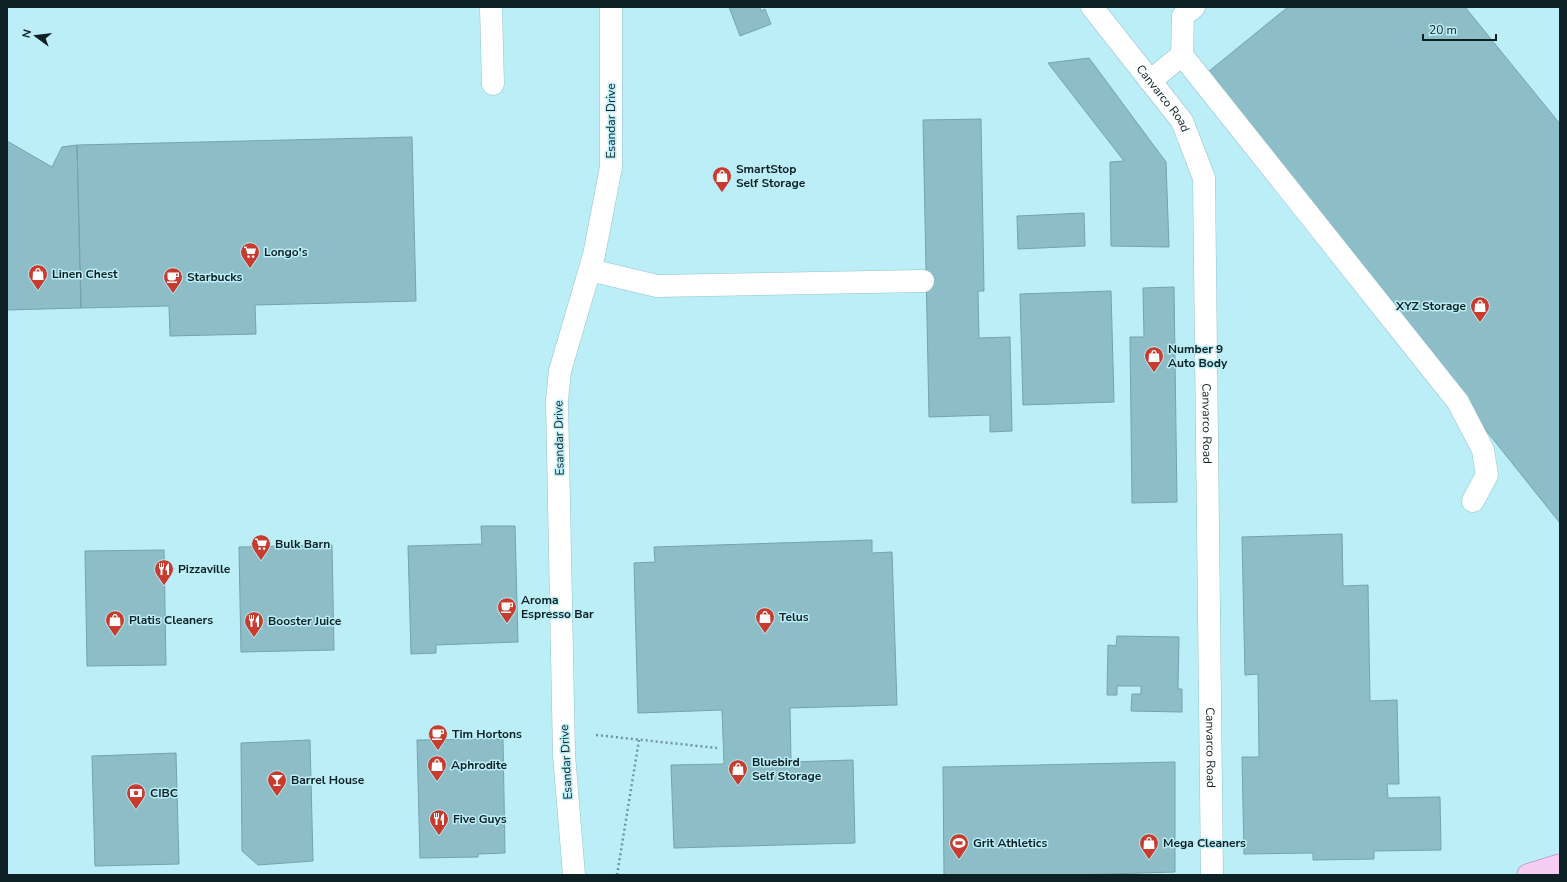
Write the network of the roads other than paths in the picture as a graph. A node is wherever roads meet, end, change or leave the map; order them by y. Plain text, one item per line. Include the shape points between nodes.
1 (491, 7) edge
2 (612, 7) edge
3 (1092, 7) edge
4 (1194, 7) edge
5 (1182, 55) junction
6 (1150, 81) junction
7 (494, 84) dead end
8 (590, 270) junction
9 (923, 281) dead end
10 (1473, 501) dead end
11 (1560, 866) edge
12 (574, 875) edge
13 (1212, 875) edge
14 (1528, 875) edge

1 - 7 street
2 - 8 street, Esandar Drive via 611,167
3 - 6 street, Canvarco Road
4 - 5 street via 1183,16
5 - 6 street
5 - 10 street via 1458,402 1483,450 1487,475
6 - 13 street, Canvarco Road via 1182,121 1204,178
8 - 9 street via 657,286
8 - 12 street, Esandar Drive via 560,371 558,401 564,755
11 - 14 main road

